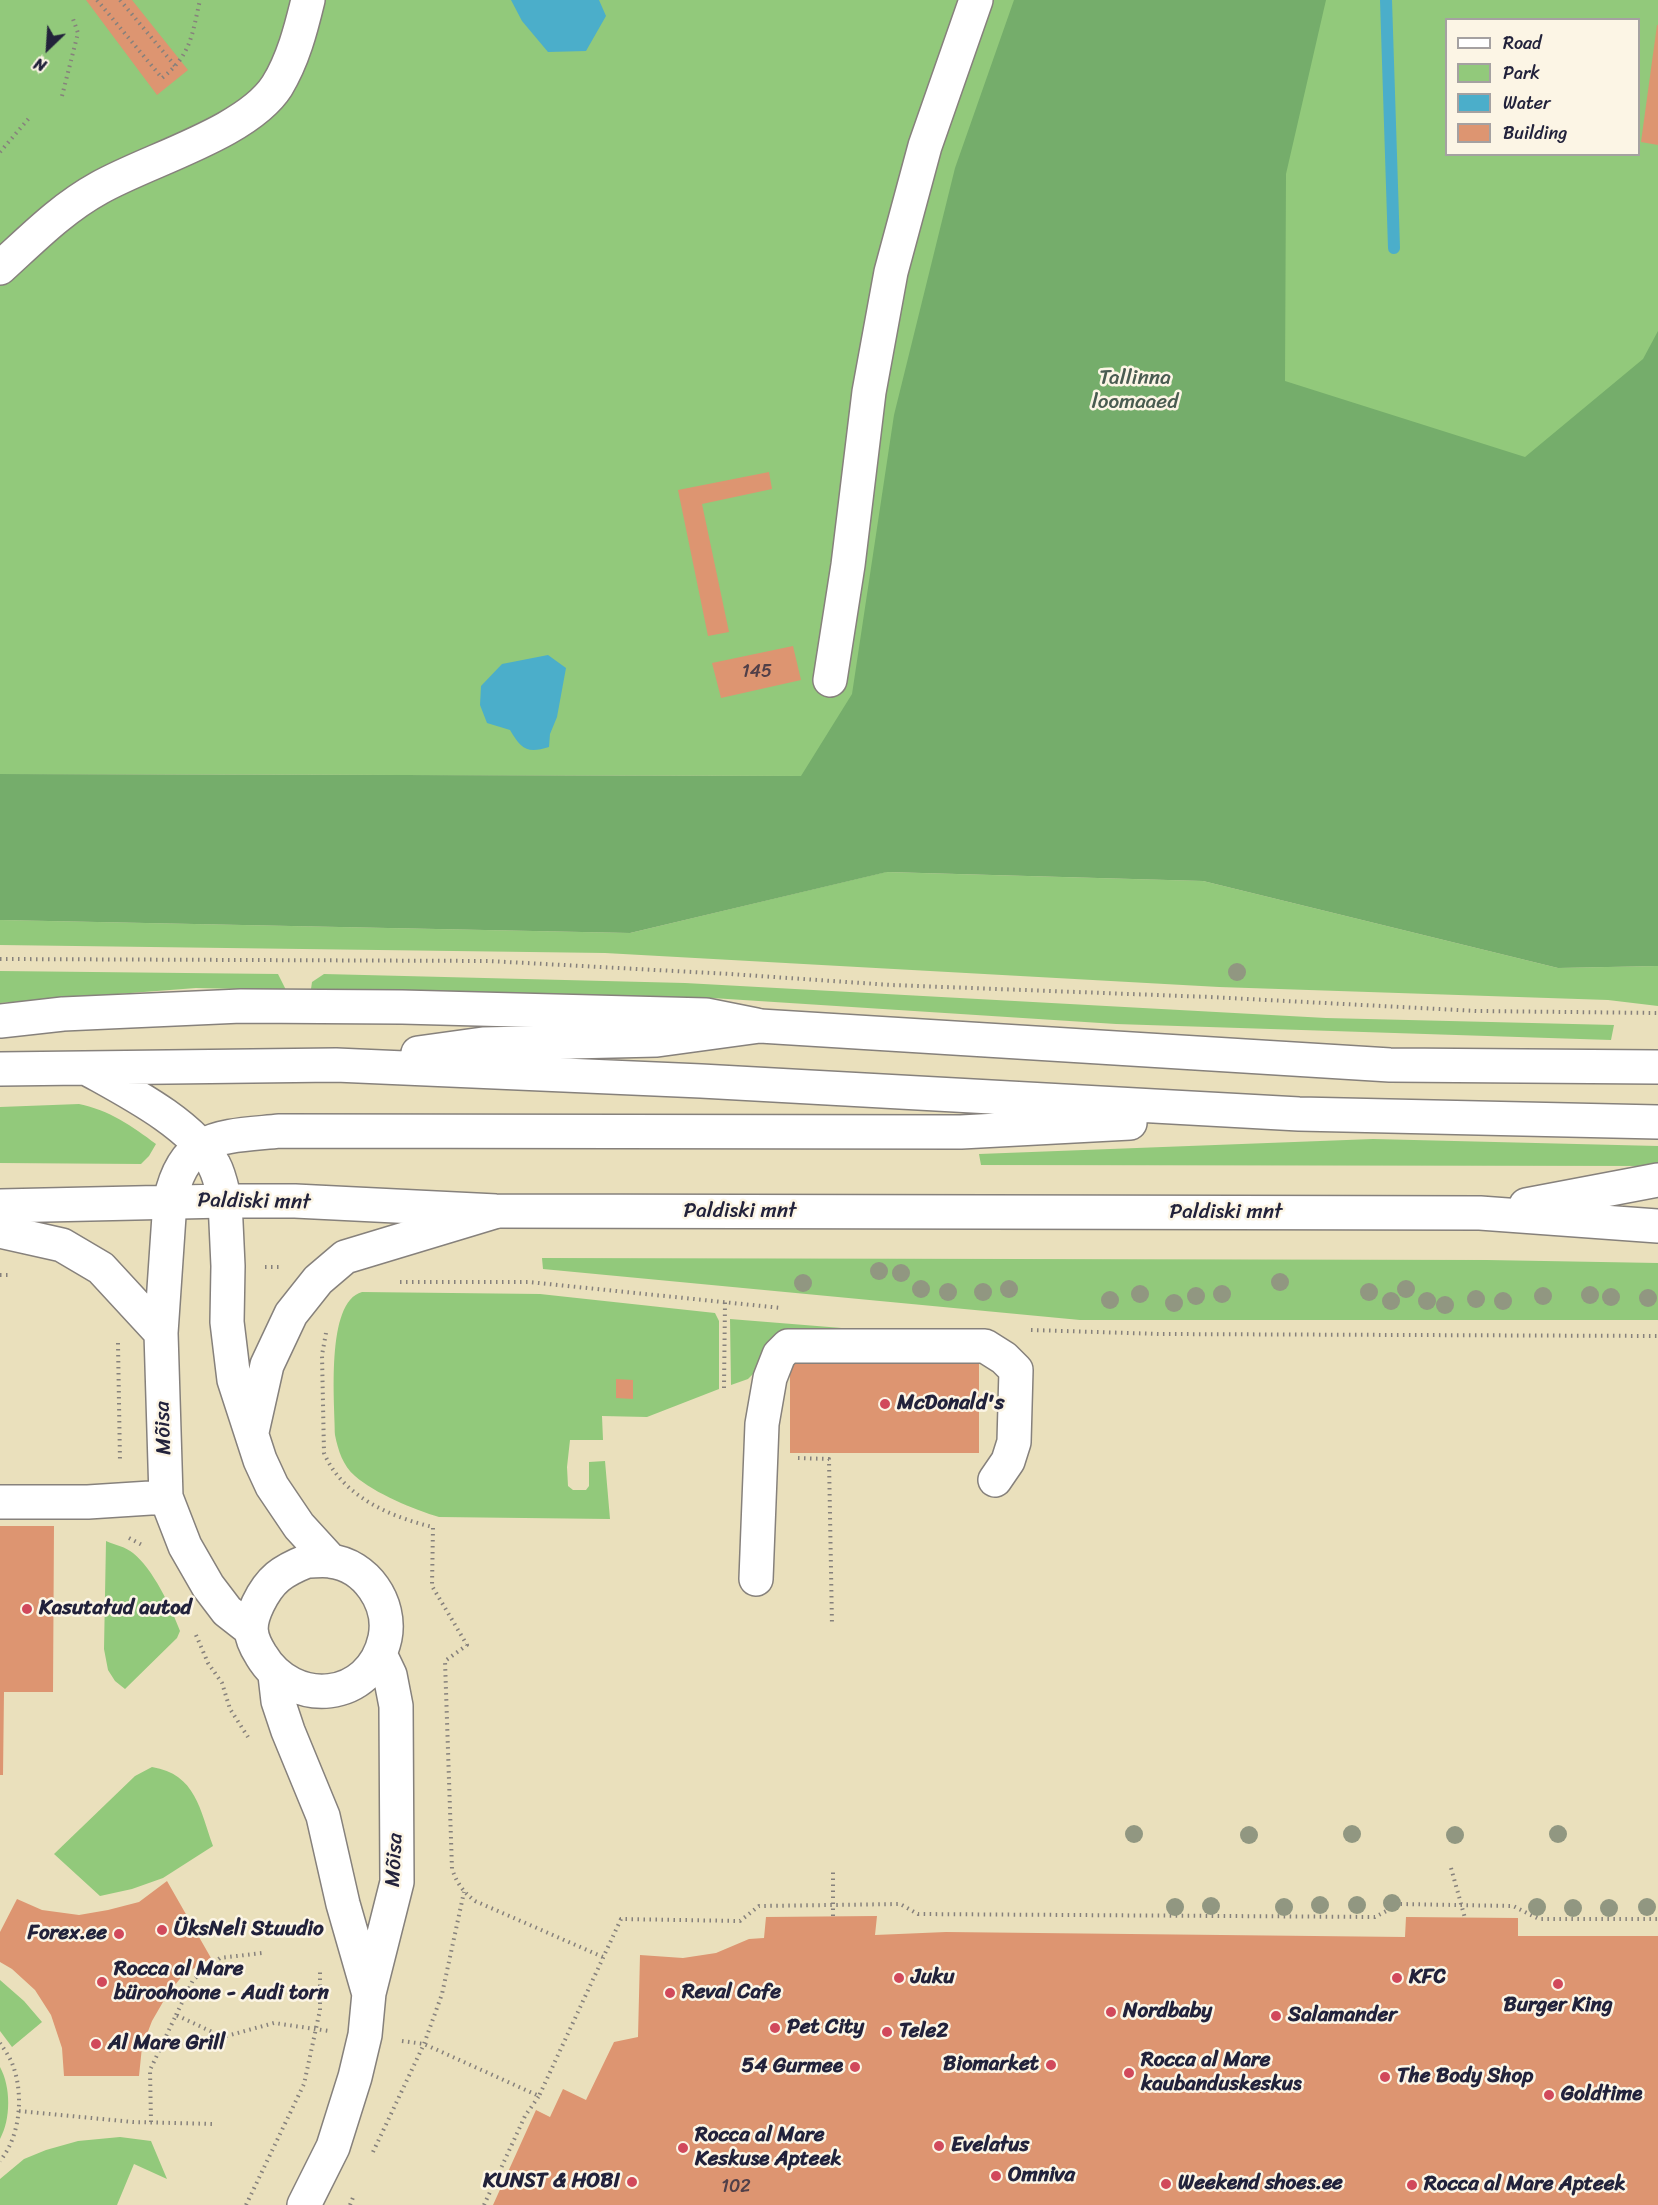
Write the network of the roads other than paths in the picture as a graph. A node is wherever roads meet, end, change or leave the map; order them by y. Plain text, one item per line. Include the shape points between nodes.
1 (308, 0) edge
2 (976, 0) edge
3 (0, 268) edge
4 (830, 680) dead end
5 (0, 1021) edge
6 (760, 1026) junction
7 (336, 1065) junction
8 (84, 1067) junction
9 (1658, 1067) edge
10 (0, 1069) edge
11 (1299, 1114) junction
12 (1658, 1122) edge
13 (200, 1145) junction
14 (1658, 1180) edge
15 (170, 1201) junction
16 (225, 1201) junction
17 (0, 1206) edge
18 (496, 1211) junction
19 (1480, 1213) junction
20 (1658, 1226) edge
21 (0, 1231) edge
22 (161, 1333) junction
23 (251, 1434) junction
24 (995, 1480) dead end
25 (166, 1497) junction
26 (0, 1502) edge
27 (331, 1561) junction
28 (756, 1579) dead end
29 (250, 1629) junction
30 (380, 1654) junction
31 (275, 1675) junction
32 (369, 1994) junction
33 (304, 2205) edge

1 - 3 main road via 290,59 277,87 261,105 208,138 101,186 68,206
2 - 4 main road via 926,146 891,272 869,393
5 - 6 main road via 63,1014 241,1006 706,1015
6 - 7 main road via 657,1040 483,1044
6 - 9 main road via 1390,1065
7 - 8 main road
7 - 11 main road
8 - 10 main road
8 - 13 main road via 138,1097
11 - 12 main road
11 - 13 main road via 962,1132 280,1131 232,1136
13 - 15 main road, Mõisa via 187,1158
13 - 16 main road via 214,1165
14 - 19 main road, Paldiski mnt
15 - 16 main road, Paldiski mnt
15 - 17 main road, Paldiski mnt
15 - 22 main road, Mõisa
16 - 18 main road, Paldiski mnt
16 - 23 main road via 227,1322 234,1380
18 - 19 main road, Paldiski mnt
18 - 23 main road via 345,1257 318,1280 291,1314 267,1365
19 - 20 main road, Paldiski mnt
21 - 22 main road via 62,1245 101,1268
22 - 25 main road, Mõisa
23 - 27 main road via 272,1486 299,1526
24 - 28 main road via 1014,1443 1017,1370 1004,1358 985,1346 788,1346 779,1355 770,1378 762,1424
25 - 26 main road
25 - 29 main road, Mõisa via 185,1546 208,1586 227,1611
27 - 29 main road via 307,1561 285,1570 267,1586
27 - 30 main road via 350,1567 379,1596 386,1615
29 - 31 main road via 254,1644
30 - 31 main road via 370,1670 340,1689 303,1690
30 - 32 main road, Mõisa via 390,1675 396,1706 397,1882
31 - 32 main road, Mõisa via 288,1731 323,1816 342,1904
32 - 33 main road, Mõisa via 355,2077 333,2146

